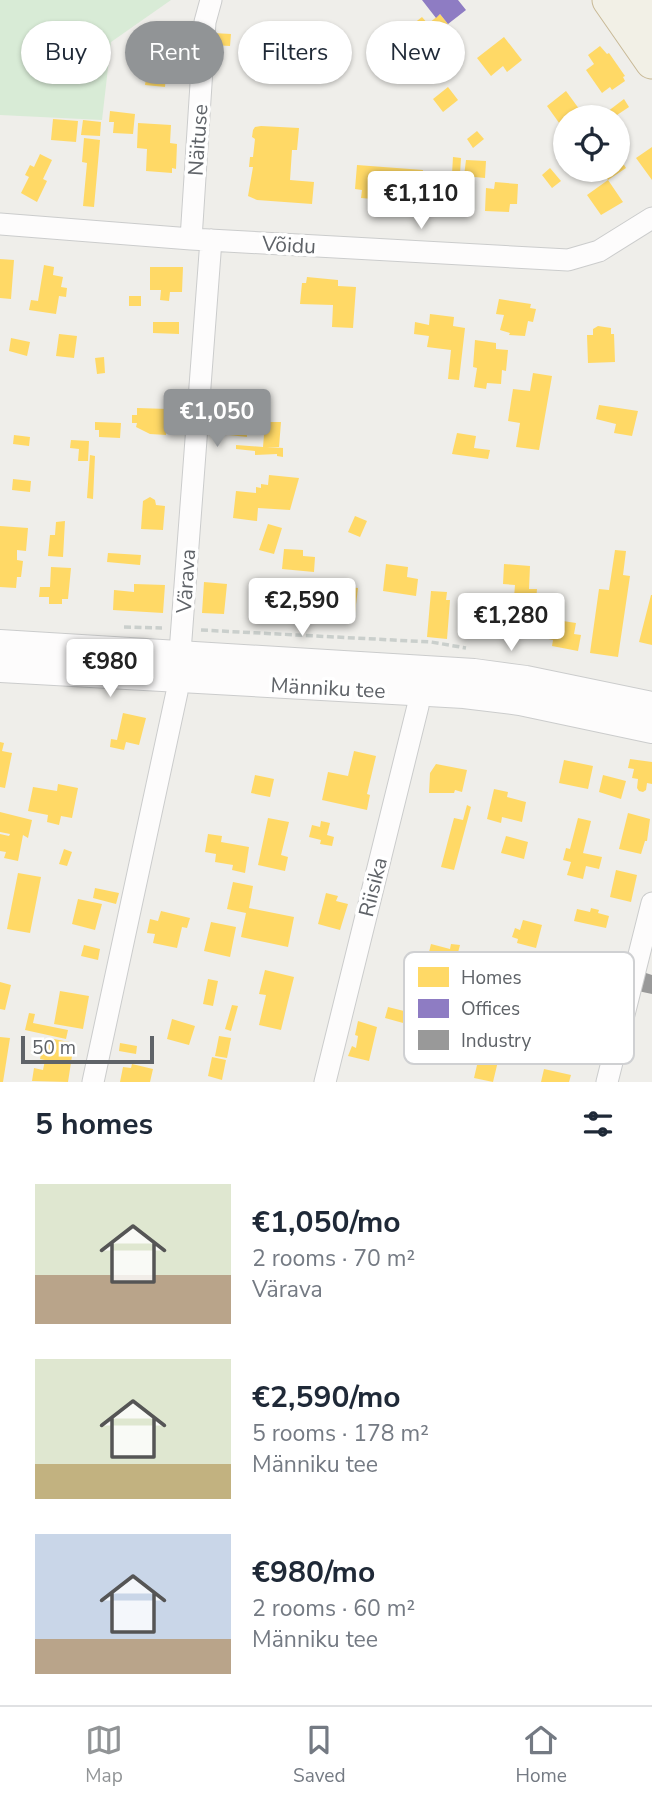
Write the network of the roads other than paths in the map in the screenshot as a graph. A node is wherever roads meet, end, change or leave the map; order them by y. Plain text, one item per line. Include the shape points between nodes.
1 (211, 0) edge
2 (610, 0) edge
3 (638, 0) edge
4 (652, 20) edge
5 (652, 62) edge
6 (652, 218) edge
7 (0, 224) edge
8 (201, 239) junction
9 (0, 643) edge
10 (180, 667) junction
11 (0, 668) edge
12 (419, 692) junction
13 (652, 705) edge
14 (652, 730) edge
15 (652, 903) edge
16 (634, 975) edge
17 (612, 1064) edge
18 (93, 1082) edge
19 (325, 1082) edge
20 (607, 1082) edge

1 - 8 street, Näituse via 205,22
2 - 5 highway
3 - 4 highway
6 - 8 street, Võidu via 599,251 568,260
7 - 8 street, Võidu
8 - 10 street, Värava
9 - 10 street, Männiku tee
10 - 11 street, Männiku tee
10 - 12 street, Männiku tee
10 - 13 street, Männiku tee via 474,672 526,678
10 - 18 street, Värava via 168,742
12 - 14 street, Männiku tee via 520,702
12 - 19 street, Riisika
15 - 16 street
17 - 20 street

